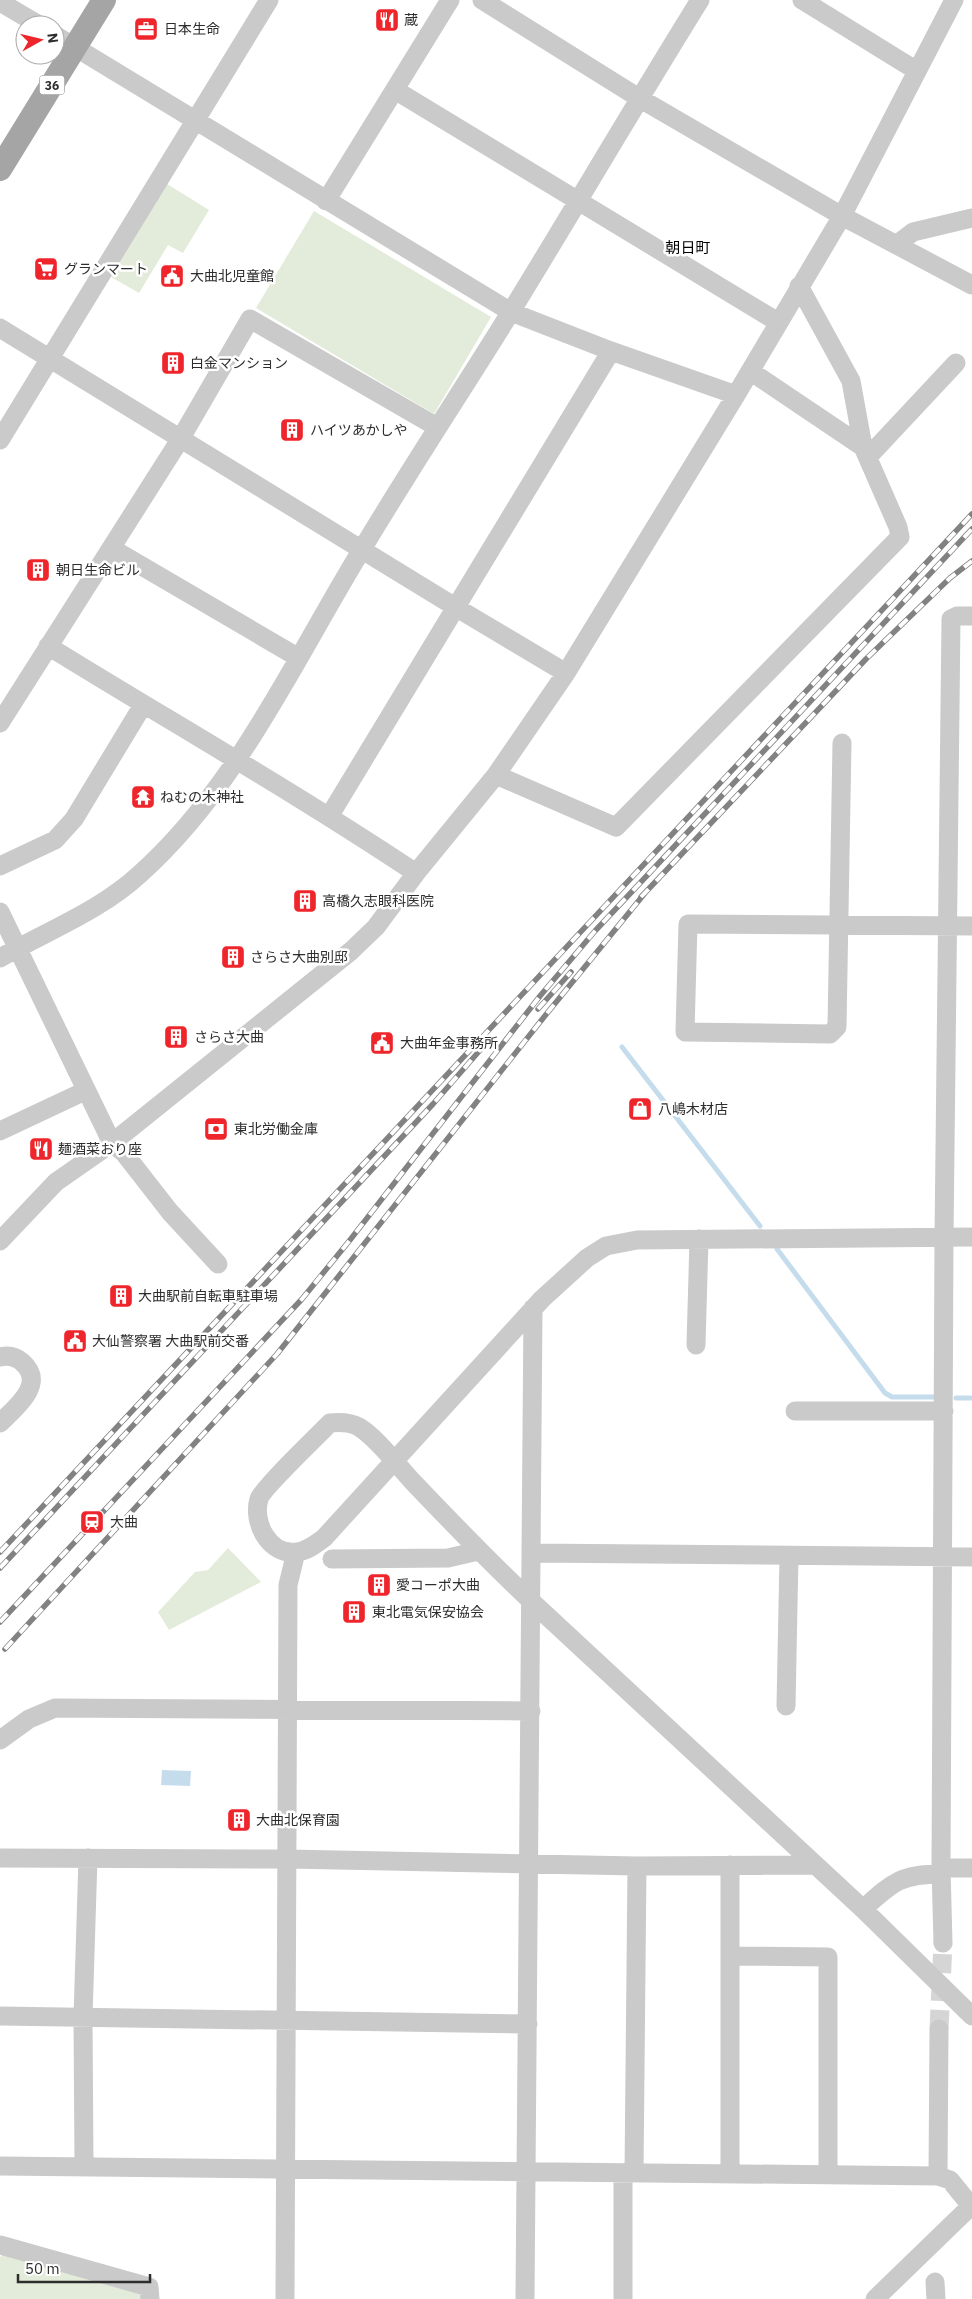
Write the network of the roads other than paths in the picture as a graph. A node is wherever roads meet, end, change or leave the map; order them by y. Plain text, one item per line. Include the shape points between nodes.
1 (104, 0) edge
2 (269, 0) edge
3 (450, 0) edge
4 (482, 0) edge
5 (700, 0) edge
6 (802, 0) edge
7 (954, 0) edge
8 (0, 2) edge
9 (22, 15) edge
10 (65, 40) edge
11 (75, 47) junction
12 (917, 71) junction
13 (395, 90) junction
14 (639, 98) junction
15 (194, 120) junction
16 (0, 169) edge
17 (578, 200) junction
18 (326, 201) junction
19 (842, 216) junction
20 (972, 218) edge
21 (896, 245) junction
22 (972, 285) edge
23 (799, 286) junction
24 (511, 312) junction
25 (778, 322) junction
26 (0, 328) edge
27 (612, 351) junction
28 (49, 358) junction
29 (956, 363) dead end
30 (750, 371) junction
31 (736, 395) junction
32 (437, 427) junction
33 (181, 438) junction
34 (0, 440) edge
35 (865, 452) junction
36 (111, 548) junction
37 (362, 549) junction
38 (457, 608) junction
39 (972, 616) edge
40 (48, 646) junction
41 (299, 658) junction
42 (566, 673) junction
43 (143, 705) junction
44 (3, 712) edge
45 (842, 743) dead end
46 (236, 761) junction
47 (496, 775) junction
48 (330, 815) junction
49 (0, 866) edge
50 (416, 873) junction
51 (0, 912) edge
52 (839, 925) junction
53 (948, 926) junction
54 (972, 926) edge
55 (18, 948) junction
56 (0, 958) edge
57 (86, 1091) junction
58 (0, 1131) edge
59 (112, 1143) junction
60 (944, 1237) junction
61 (972, 1237) edge
62 (699, 1239) junction
63 (0, 1242) edge
64 (218, 1264) dead end
65 (533, 1308) junction
66 (696, 1345) dead end
67 (0, 1357) edge
68 (795, 1411) dead end
69 (944, 1411) junction
70 (0, 1423) edge
71 (394, 1461) junction
72 (478, 1551) junction
73 (296, 1552) junction
74 (532, 1553) junction
75 (789, 1556) junction
76 (943, 1557) junction
77 (972, 1557) edge
78 (332, 1559) dead end
79 (532, 1602) junction
80 (786, 1706) dead end
81 (287, 1711) junction
82 (531, 1711) junction
83 (0, 1740) edge
84 (0, 1858) edge
85 (88, 1858) junction
86 (288, 1859) junction
87 (529, 1863) junction
88 (637, 1866) junction
89 (730, 1866) junction
90 (814, 1866) junction
91 (972, 1868) edge
92 (941, 1871) junction
93 (863, 1909) junction
94 (943, 1943) tunnel mouth
95 (730, 1956) junction
96 (0, 2016) edge
97 (972, 2016) edge
98 (83, 2017) junction
99 (286, 2021) junction
100 (528, 2024) junction
101 (939, 2029) tunnel mouth
102 (84, 2165) junction
103 (0, 2166) edge
104 (287, 2169) junction
105 (526, 2171) junction
106 (628, 2173) junction
107 (730, 2173) junction
108 (828, 2174) junction
109 (938, 2176) junction
110 (971, 2206) edge
111 (0, 2245) edge
112 (879, 2297) edge
113 (150, 2299) edge
114 (285, 2299) edge
115 (525, 2299) edge
116 (623, 2299) edge

1 - 11 main road, 36
2 - 15 street
3 - 13 street
4 - 14 street
5 - 14 street
6 - 12 street
7 - 12 street
8 - 9 street
10 - 11 street
11 - 15 street
11 - 16 main road, 36
12 - 19 street
13 - 17 street
13 - 18 street
14 - 17 street
14 - 19 street
15 - 18 street
15 - 28 street
17 - 24 street
17 - 25 street
18 - 24 street
19 - 21 street
19 - 23 street
20 - 21 street via 913,232
21 - 22 street
23 - 25 street
23 - 35 street via 851,381
24 - 27 street
24 - 32 street
25 - 30 street
26 - 28 street
27 - 31 street
27 - 38 street
28 - 33 street
28 - 34 street
29 - 35 street
30 - 31 street
30 - 35 street
31 - 42 street
32 - 33 street via 250,319
32 - 37 street
33 - 36 street
33 - 37 street
35 - 47 street via 900,538 616,827
36 - 40 street
36 - 41 street
37 - 38 street
37 - 41 street
38 - 42 street
38 - 48 street
39 - 53 street via 951,618
40 - 43 street
40 - 44 street
41 - 46 street
42 - 47 street
43 - 46 street
43 - 49 street via 74,819 55,840
45 - 52 street
46 - 48 street
46 - 55 street via 173,843 138,876 93,908
47 - 50 street
48 - 50 street
50 - 59 street via 376,927 351,951
51 - 55 street
52 - 52 street via 837,1026 830,1034 685,1032 688,924
52 - 53 street
53 - 54 street
53 - 60 street
55 - 56 street
55 - 57 street
57 - 58 street
57 - 59 street
59 - 63 street via 56,1182
59 - 64 street
60 - 61 street
60 - 62 street
60 - 69 street
62 - 65 street via 637,1240 606,1246 587,1258
62 - 66 street
65 - 71 street
65 - 74 street
67 - 70 street via 21,1361 30,1374 31,1383 25,1398
68 - 69 street
69 - 76 street
71 - 72 street
71 - 73 street via 324,1538 312,1547
71 - 73 street via 359,1427 342,1421 324,1428 260,1496 256,1514 261,1531 283,1551
72 - 78 street via 448,1558
72 - 79 street
73 - 81 street via 288,1585
74 - 75 street
74 - 79 street
75 - 76 street
75 - 80 street
76 - 77 street
76 - 92 street
79 - 82 street
79 - 90 street
81 - 82 street
81 - 83 street via 55,1708 29,1719
81 - 86 street
82 - 87 street
84 - 85 street
85 - 86 street
85 - 98 street
86 - 87 street
86 - 99 street
87 - 88 street
87 - 100 street
88 - 89 street
88 - 106 street
89 - 90 street
89 - 95 street
90 - 93 street
91 - 92 street
92 - 93 street via 901,1878
92 - 94 street
93 - 97 street
95 - 107 street
95 - 108 street via 828,1957
96 - 98 street
98 - 99 street
98 - 102 street
99 - 100 street
99 - 104 street
100 - 105 street
101 - 109 street
102 - 103 street
102 - 104 street
104 - 105 street
104 - 114 street
105 - 106 street
105 - 115 street
106 - 107 street
106 - 116 street
107 - 108 street
108 - 109 street
109 - 110 street via 950,2180
110 - 112 street
111 - 113 street via 150,2287

